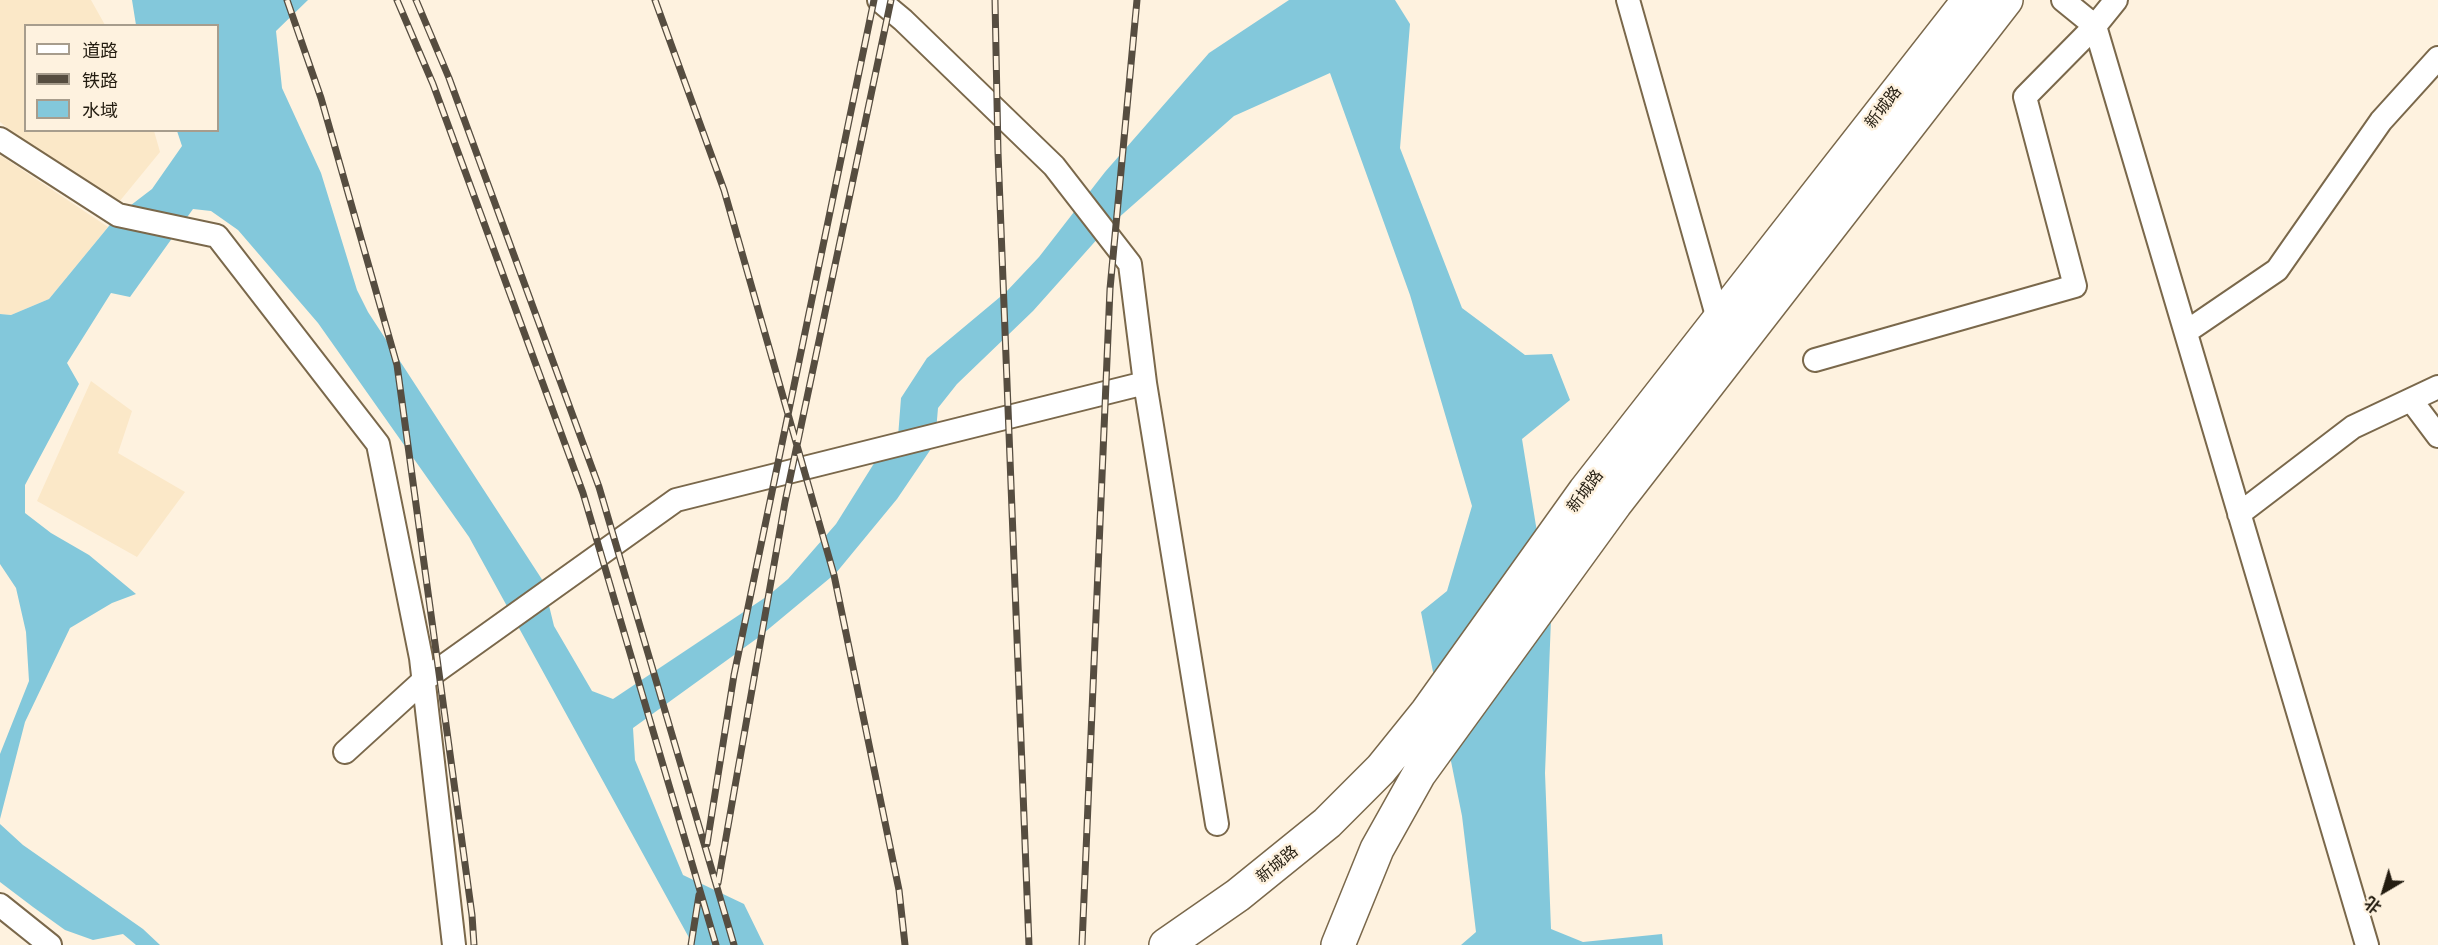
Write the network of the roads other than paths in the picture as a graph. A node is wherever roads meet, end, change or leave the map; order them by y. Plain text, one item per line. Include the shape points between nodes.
1 (879, 0) edge
2 (1628, 0) edge
3 (1969, 0) edge
4 (2006, 0) edge
5 (2063, 0) edge
6 (2116, 0) edge
7 (2095, 26) junction
8 (2438, 58) edge
9 (0, 139) edge
10 (1718, 320) junction
11 (2186, 332) junction
12 (1815, 360) dead end
13 (1144, 383) junction
14 (2438, 387) edge
15 (2412, 400) junction
16 (2438, 436) edge
17 (2240, 514) junction
18 (424, 680) junction
19 (345, 752) dead end
20 (1217, 824) dead end
21 (0, 905) edge
22 (50, 945) edge
23 (454, 945) edge
24 (1166, 945) edge
25 (1338, 945) edge
26 (2367, 945) edge

1 - 13 street via 1054,166 1130,264
2 - 10 street
3 - 10 main road, 新城路
4 - 25 main road, 新城路 via 1629,485 1419,774 1377,849
5 - 7 street
6 - 7 street
7 - 11 street
7 - 12 street via 2025,97 2075,286
8 - 11 street via 2381,121 2277,270
9 - 18 street via 118,215 217,236 378,444
10 - 24 main road, 新城路 via 1585,491 1436,700 1381,769 1328,823 1238,895
11 - 17 street
13 - 18 street via 676,500
13 - 20 street
14 - 15 street
15 - 16 street
15 - 17 street via 2353,428
17 - 26 street
18 - 19 street
18 - 23 street
21 - 22 street

